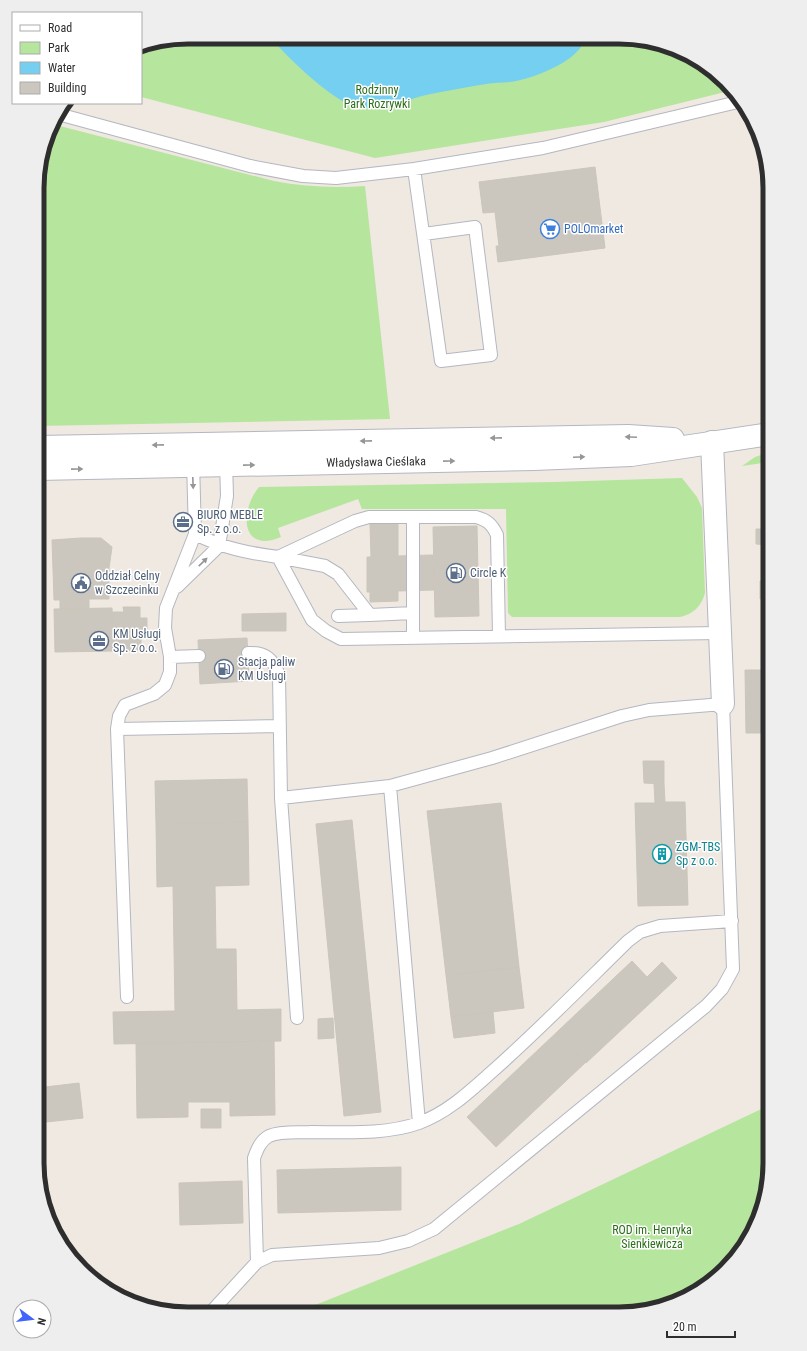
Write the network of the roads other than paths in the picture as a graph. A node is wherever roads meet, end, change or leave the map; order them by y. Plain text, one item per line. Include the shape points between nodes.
1 (735, 103) edge
2 (63, 115) edge
3 (414, 169) junction
4 (424, 234) junction
5 (763, 435) edge
6 (712, 442) junction
7 (193, 444) junction
8 (225, 444) junction
9 (44, 448) edge
10 (193, 466) junction
11 (226, 466) junction
12 (44, 469) edge
13 (413, 517) junction
14 (196, 534) junction
15 (219, 546) junction
16 (278, 557) junction
17 (175, 589) junction
18 (413, 613) junction
19 (370, 615) junction
20 (338, 616) dead end
21 (719, 633) junction
22 (499, 636) junction
23 (413, 638) junction
24 (248, 653) dead end
25 (199, 656) dead end
26 (170, 657) junction
27 (723, 704) junction
28 (280, 726) junction
29 (117, 728) junction
30 (390, 786) junction
31 (282, 798) junction
32 (732, 921) junction
33 (127, 997) dead end
34 (296, 1018) dead end
35 (419, 1123) junction
36 (257, 1262) junction
37 (216, 1307) edge

1 - 3 lane via 543,148
2 - 3 lane via 250,166 303,176 336,178
3 - 4 lane
4 - 4 lane via 441,361 491,355 475,227
5 - 6 street, Władysława Cieślaka
6 -> 8 street, Władysława Cieślaka via 628,436
11 -> 6 street, Władysława Cieślaka via 631,455
6 - 21 street
7 - 8 street, Władysława Cieślaka
7 -> 9 street, Władysława Cieślaka
7 - 10 lane
8 - 11 lane
10 - 11 street, Władysława Cieślaka
12 -> 10 street, Władysława Cieślaka
10 -> 14 lane
11 - 15 lane via 227,496
13 - 16 lane via 369,517
13 - 18 lane
13 - 22 lane via 476,517 485,519 492,526 497,535
14 - 15 lane
14 - 17 lane
15 - 16 lane
17 -> 15 lane
16 - 19 lane via 325,566 332,570 338,574
16 - 23 lane via 312,620 326,631 341,639
17 - 26 lane via 166,608 165,628
18 - 19 lane
18 - 23 lane
19 - 20 lane
21 - 22 lane
21 - 27 street
22 - 23 lane
24 - 28 lane via 265,656 274,663 279,675
25 - 26 lane
26 - 29 lane via 170,672 165,685 154,694 125,706 119,716
27 - 30 lane via 650,710 622,716 492,758
27 - 32 lane
28 - 29 lane
28 - 31 lane
29 - 33 lane
30 - 31 lane
30 - 35 lane
31 - 34 lane
32 - 35 lane via 660,926 640,932 524,1043 455,1104
32 - 36 lane via 732,969 717,995 434,1229 408,1241 379,1248 287,1253 272,1255
35 - 36 lane via 367,1131 284,1133 268,1136 258,1146 254,1158
36 - 37 lane

